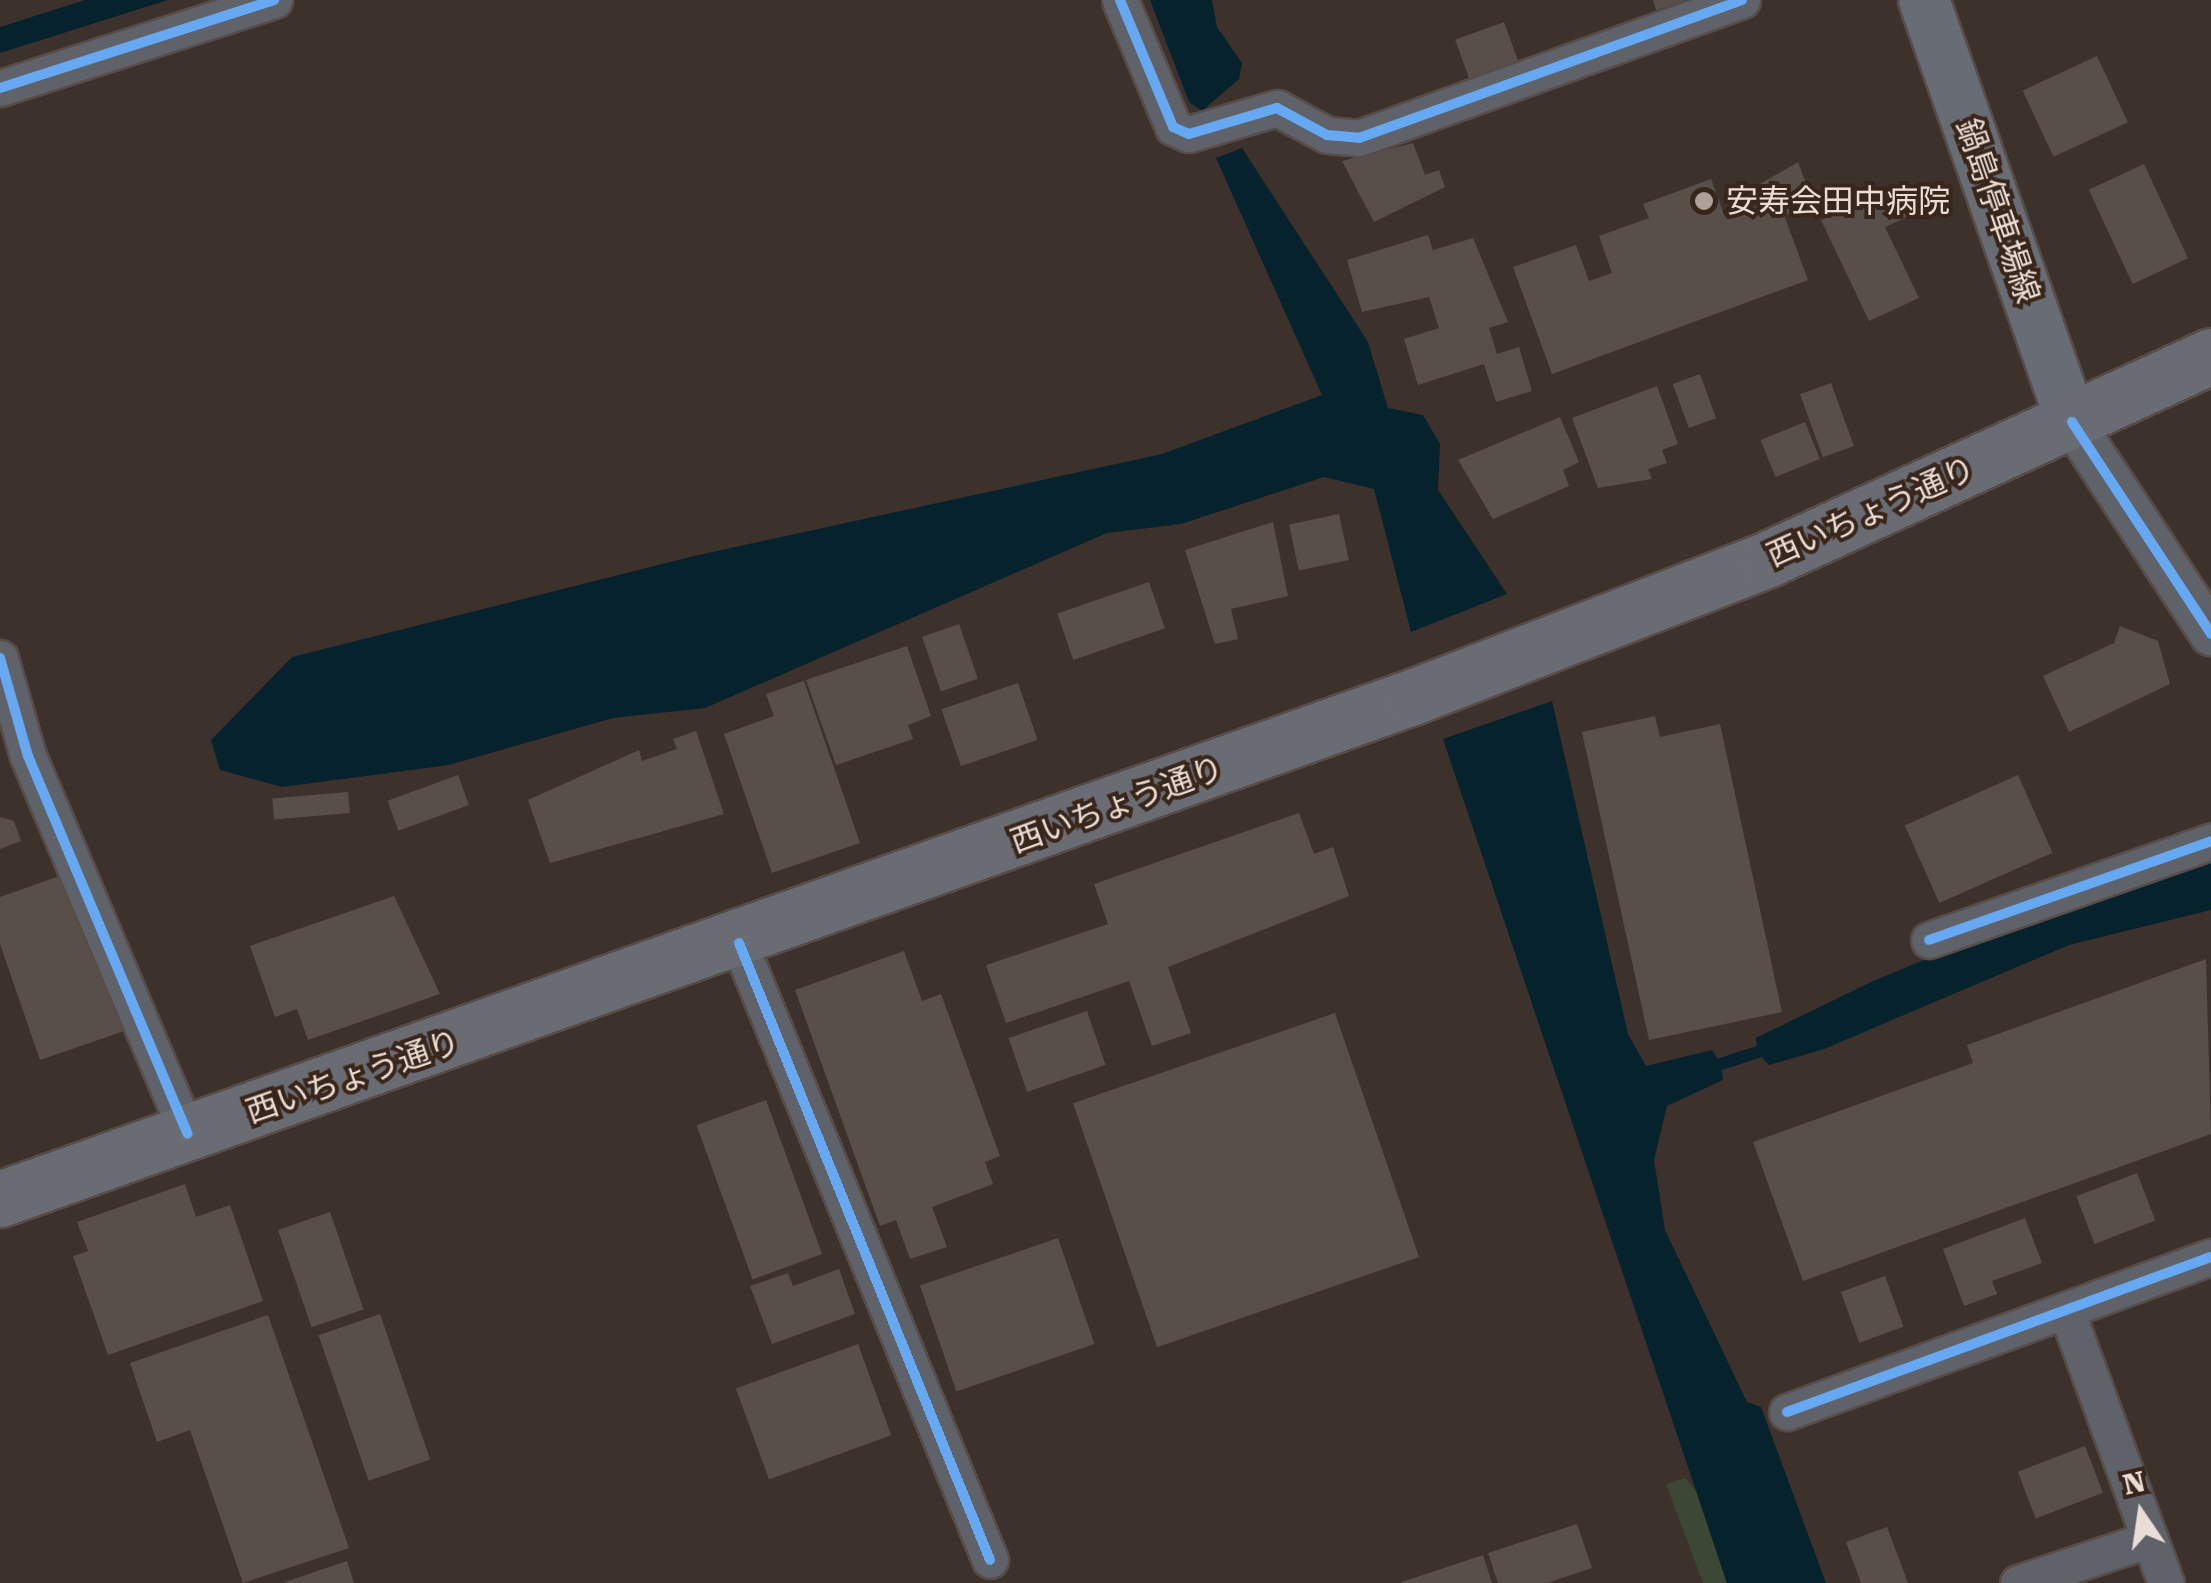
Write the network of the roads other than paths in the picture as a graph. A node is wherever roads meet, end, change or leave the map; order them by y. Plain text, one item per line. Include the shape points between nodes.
1 (274, 0) edge
2 (1120, 0) edge
3 (1742, 0) edge
4 (1924, 0) edge
5 (0, 88) edge
6 (2211, 356) edge
7 (2072, 422) junction
8 (2211, 634) edge
9 (0, 658) edge
10 (2211, 840) edge
11 (1929, 940) dead end
12 (739, 943) junction
13 (188, 1134) junction
14 (0, 1199) edge
15 (2211, 1257) edge
16 (2066, 1310) junction
17 (1786, 1412) dead end
18 (2150, 1539) junction
19 (990, 1560) dead end
20 (2018, 1583) edge
21 (2166, 1583) edge

1 - 5 street
2 - 3 street via 1173,127 1189,134 1277,108 1327,135 1359,138
4 - 7 main road, 鍋島停車場線
6 - 7 highway, 西いちょう通り
7 - 8 street
7 - 12 highway, 西いちょう通り via 1752,566
9 - 13 street via 28,756
10 - 11 street
12 - 13 highway, 西いちょう通り
12 - 19 street
13 - 14 highway, 西いちょう通り
15 - 16 street
16 - 17 street
16 - 18 street
18 - 20 street
18 - 21 street

